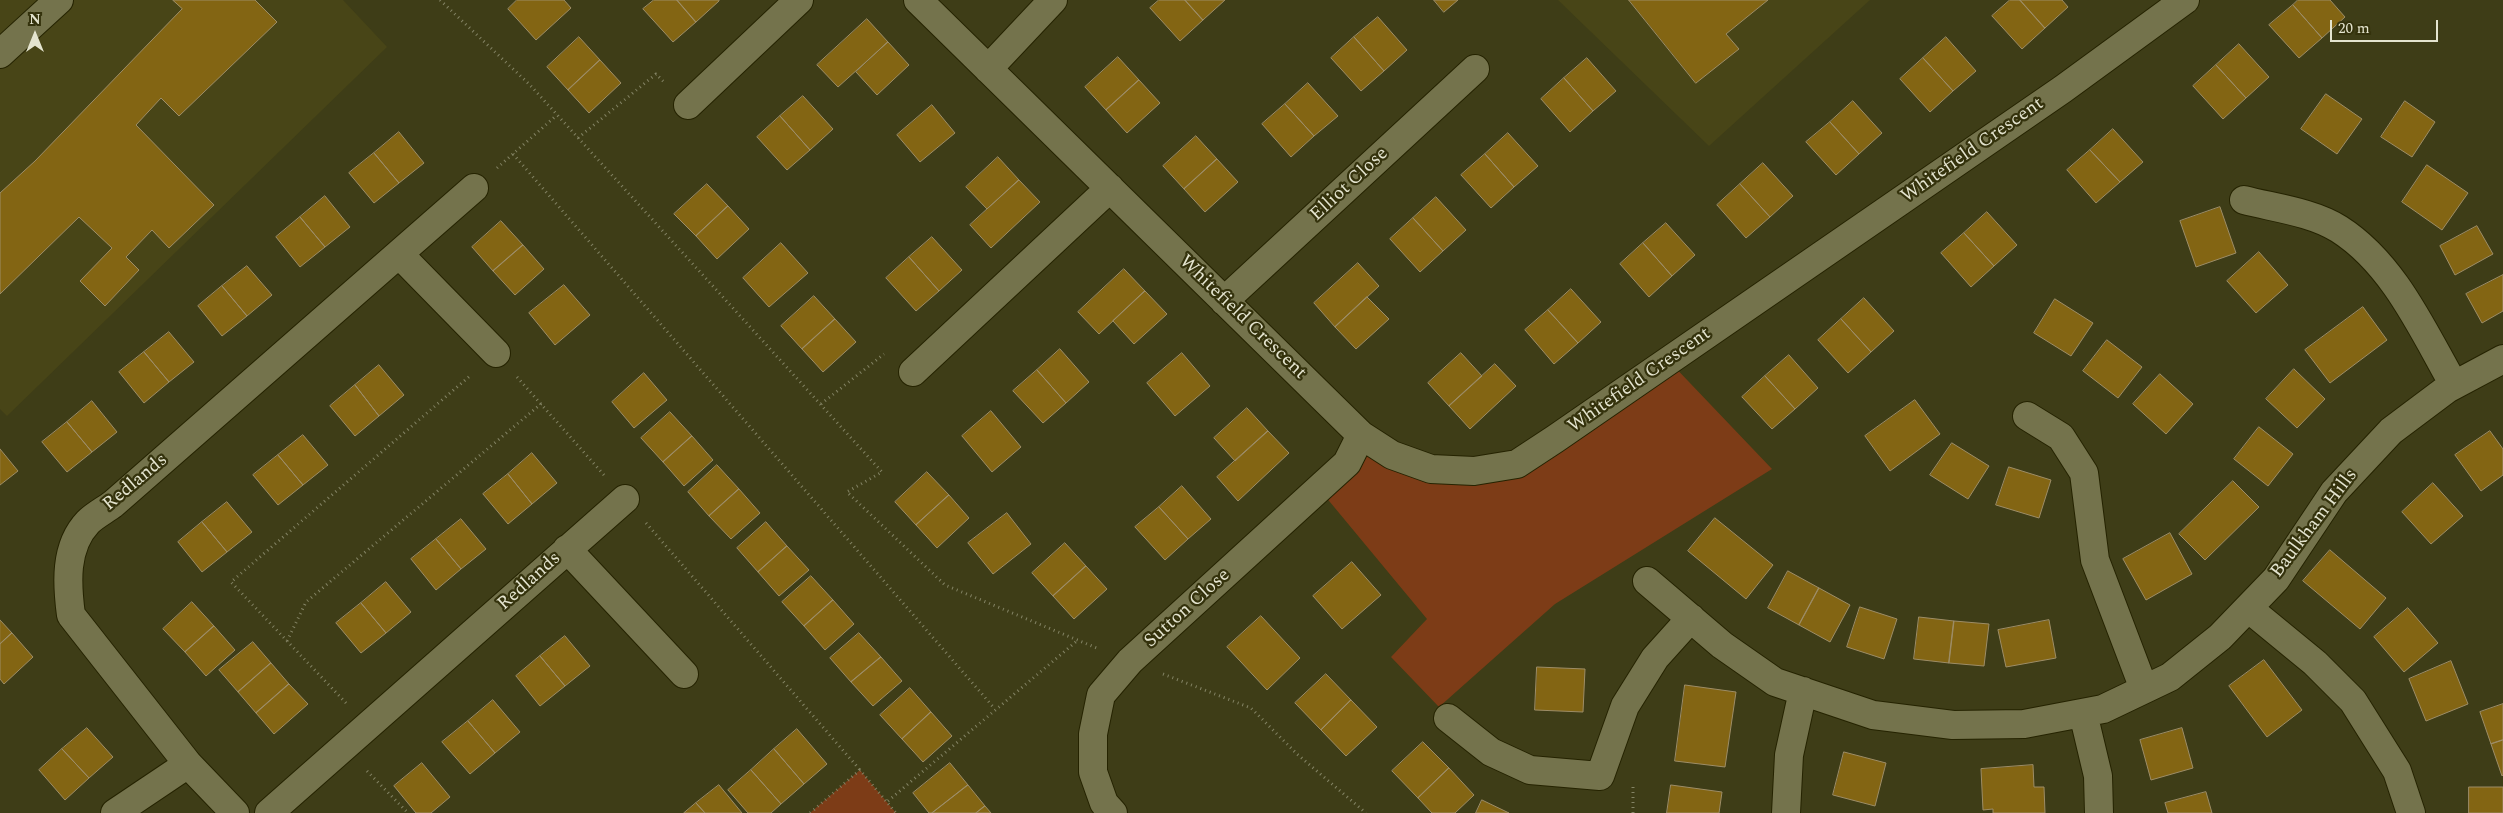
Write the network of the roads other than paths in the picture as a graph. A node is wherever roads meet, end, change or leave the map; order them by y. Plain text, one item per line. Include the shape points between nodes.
1 (59, 0) edge
2 (799, 0) edge
3 (918, 0) edge
4 (1054, 0) edge
5 (2185, 0) edge
6 (0, 54) edge
7 (988, 69) junction
8 (1475, 70) dead end
9 (688, 105) road end
10 (474, 188) road end
11 (1110, 188) junction
12 (2244, 200) dead end
13 (399, 254) junction
14 (1224, 302) junction
15 (496, 354) road end
16 (2503, 359) edge
17 (913, 372) road end
18 (2454, 385) junction
19 (2027, 416) dead end
20 (1361, 435) junction
21 (625, 499) road end
22 (567, 549) junction
23 (1647, 581) dead end
24 (2248, 608) junction
25 (1691, 618) junction
26 (684, 674) dead end
27 (2144, 689) junction
28 (1803, 691) junction
29 (2083, 713) junction
30 (1448, 718) dead end
31 (188, 764) junction
32 (116, 813) edge
33 (235, 813) edge
34 (269, 813) edge
35 (1113, 813) edge
36 (1786, 813) edge
37 (2099, 813) edge
38 (2411, 813) edge

1 - 6 street
2 - 9 street
3 - 7 street, Whitefield Crescent
4 - 7 street
5 - 20 street, Whitefield Crescent via 2063,89 1516,464 1474,471 1431,470 1392,454
7 - 11 street, Whitefield Crescent
8 - 14 street, Elliot Close
10 - 13 street, Redlands
11 - 14 street, Whitefield Crescent
11 - 17 street
12 - 18 street via 2299,213 2339,229 2369,254 2399,290
13 - 15 street
13 - 31 street, Redlands via 114,504 88,523 72,548 67,585 71,615
14 - 20 street, Whitefield Crescent
16 - 18 street, Baulkham Hills
18 - 24 street, Baulkham Hills via 2378,444 2334,492 2276,579
19 - 27 street via 2061,437 2084,473 2095,560
20 - 35 street, Sutton Close via 1346,463 1320,490 1130,661 1101,696 1093,734 1093,772 1104,802
21 - 22 street, Redlands
22 - 26 street, Redlands
22 - 34 street, Redlands
23 - 25 street, Baulkham Hills
24 - 27 street, Baulkham Hills via 2220,638 2170,677
24 - 38 street via 2315,663 2353,702 2398,771
25 - 28 street, Baulkham Hills via 1722,645 1776,682
25 - 30 street via 1655,658 1625,706 1600,776 1530,770 1491,752
27 - 29 street, Baulkham Hills via 2103,709
28 - 29 street, Baulkham Hills via 1873,715 1953,725 2024,724
28 - 36 street via 1788,755
29 - 37 street via 2098,776
31 - 32 street
31 - 33 street, Redlands

